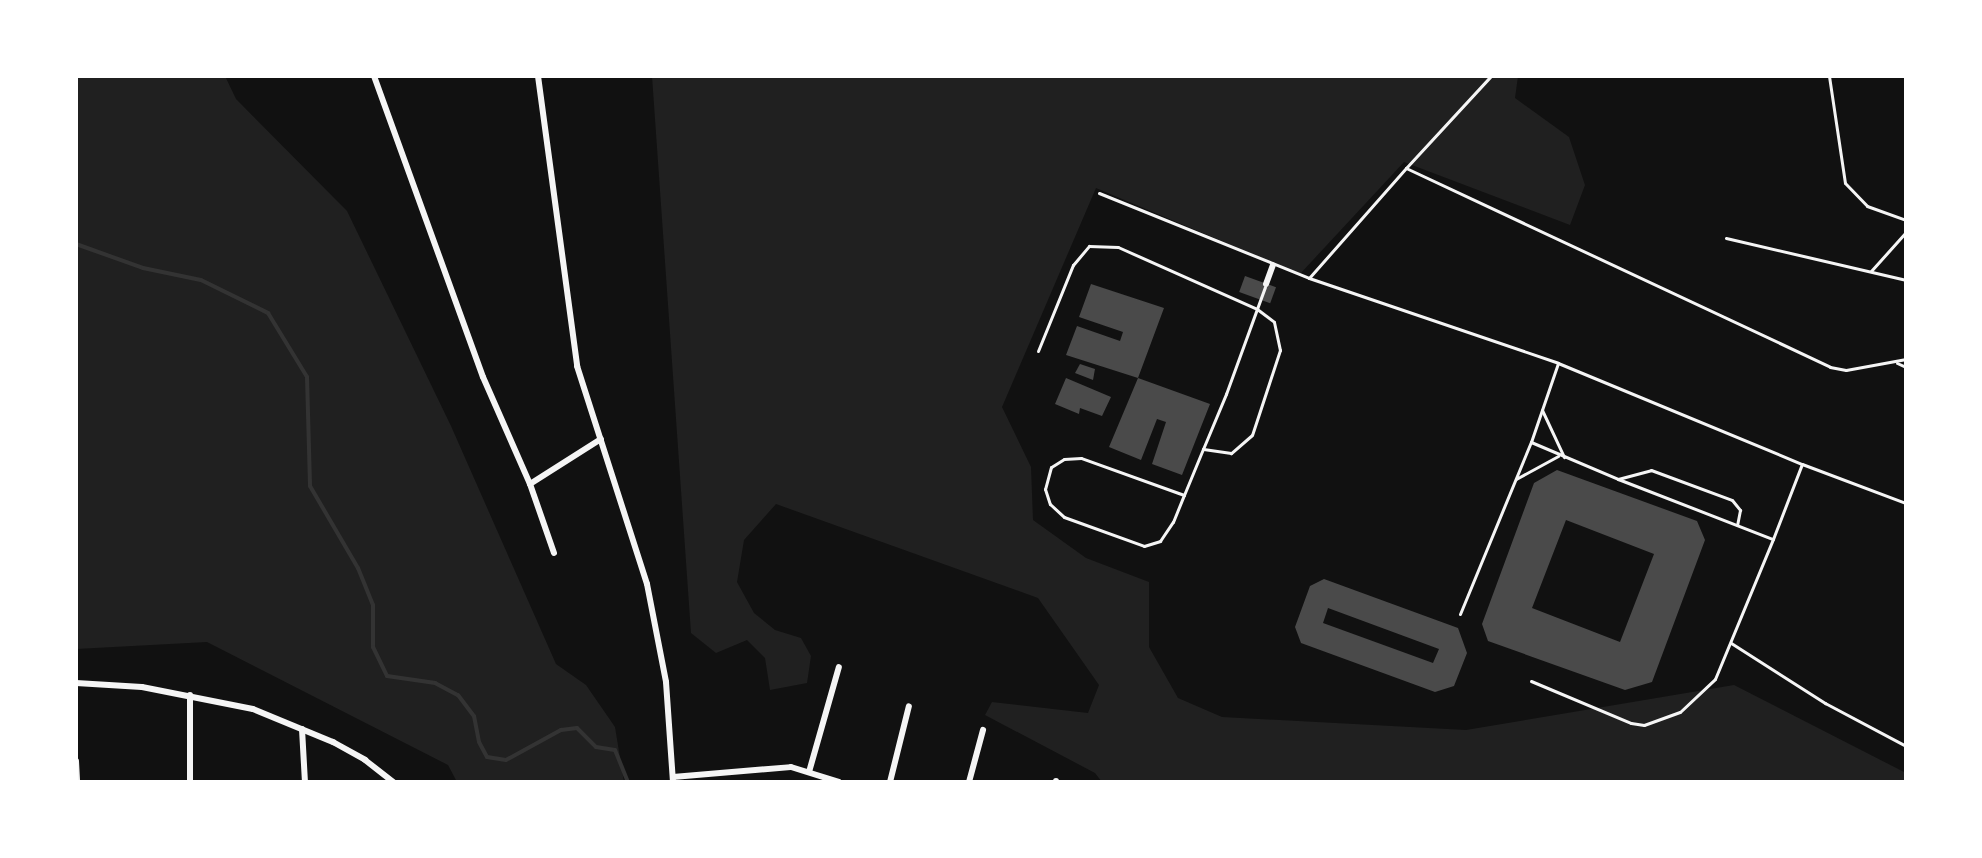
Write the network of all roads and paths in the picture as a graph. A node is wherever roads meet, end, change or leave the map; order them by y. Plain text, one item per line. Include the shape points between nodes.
1 (374, 76) edge
2 (538, 76) edge
3 (1491, 76) edge
4 (1829, 76) edge
5 (1406, 168) junction
6 (1099, 193) dead end
7 (1906, 220) edge
8 (1906, 232) edge
9 (1726, 238) dead end
10 (1273, 265) junction
11 (1871, 271) junction
12 (1309, 278) junction
13 (1906, 280) edge
14 (1266, 284) joint
15 (1257, 309) junction
16 (1038, 351) dead end
17 (1906, 359) edge
18 (1558, 363) junction
19 (1897, 363) junction
20 (1906, 367) edge
21 (1542, 410) junction
22 (601, 439) junction
23 (1531, 442) junction
24 (1203, 449) junction
25 (1559, 456) junction
26 (1565, 459) junction
27 (1802, 464) junction
28 (1516, 479) junction
29 (1618, 479) junction
30 (530, 484) junction
31 (1184, 495) junction
32 (1906, 503) edge
33 (1737, 525) junction
34 (1773, 539) junction
35 (554, 553) dead end
36 (1460, 614) dead end
37 (1731, 643) junction
38 (839, 667) dead end
39 (1531, 681) dead end
40 (76, 683) edge
41 (190, 695) junction
42 (909, 706) dead end
43 (302, 729) junction
44 (983, 730) dead end
45 (1906, 746) edge
46 (76, 761) edge
47 (809, 772) junction
48 (673, 779) edge
49 (77, 782) edge
50 (190, 782) edge
51 (305, 782) edge
52 (393, 782) edge
53 (839, 782) edge
54 (890, 782) edge
55 (969, 782) edge

1 - 30 street via 498,419
2 - 22 street via 577,366
3 - 5 lane
4 - 7 lane via 1845,183 1867,206
5 - 12 lane
5 - 19 lane via 1830,367
6 - 10 lane
8 - 11 lane
9 - 11 lane
10 - 12 lane
10 - 14 street
11 - 13 lane
12 - 18 lane
14 - 15 lane
15 - 16 lane via 1118,247 1089,246 1073,265
15 - 24 lane
15 - 24 lane via 1274,322 1280,350 1252,435 1231,453
17 - 19 lane
18 - 21 lane
18 - 27 lane
19 - 20 lane
21 - 23 lane
21 - 26 lane
22 - 30 street
22 - 48 street via 659,638
23 - 25 lane
23 - 28 lane
24 - 31 lane
25 - 26 lane
25 - 28 lane
26 - 29 lane
27 - 32 lane
27 - 34 lane
28 - 36 lane
29 - 33 lane
29 - 33 lane via 1651,470 1732,500 1740,510
30 - 35 street
31 - 31 lane via 1160,541 1144,546 1064,517 1050,504 1045,489 1051,467 1081,458
33 - 34 lane
34 - 37 lane
37 - 39 lane via 1715,679 1699,697 1680,712 1644,725
37 - 45 lane via 1825,703
38 - 47 street
40 - 41 street
41 - 43 street via 253,709
41 - 50 street
42 - 54 street
43 - 51 street
43 - 52 street via 365,760
44 - 55 street
46 - 49 street
47 - 48 street via 791,767
47 - 53 street

